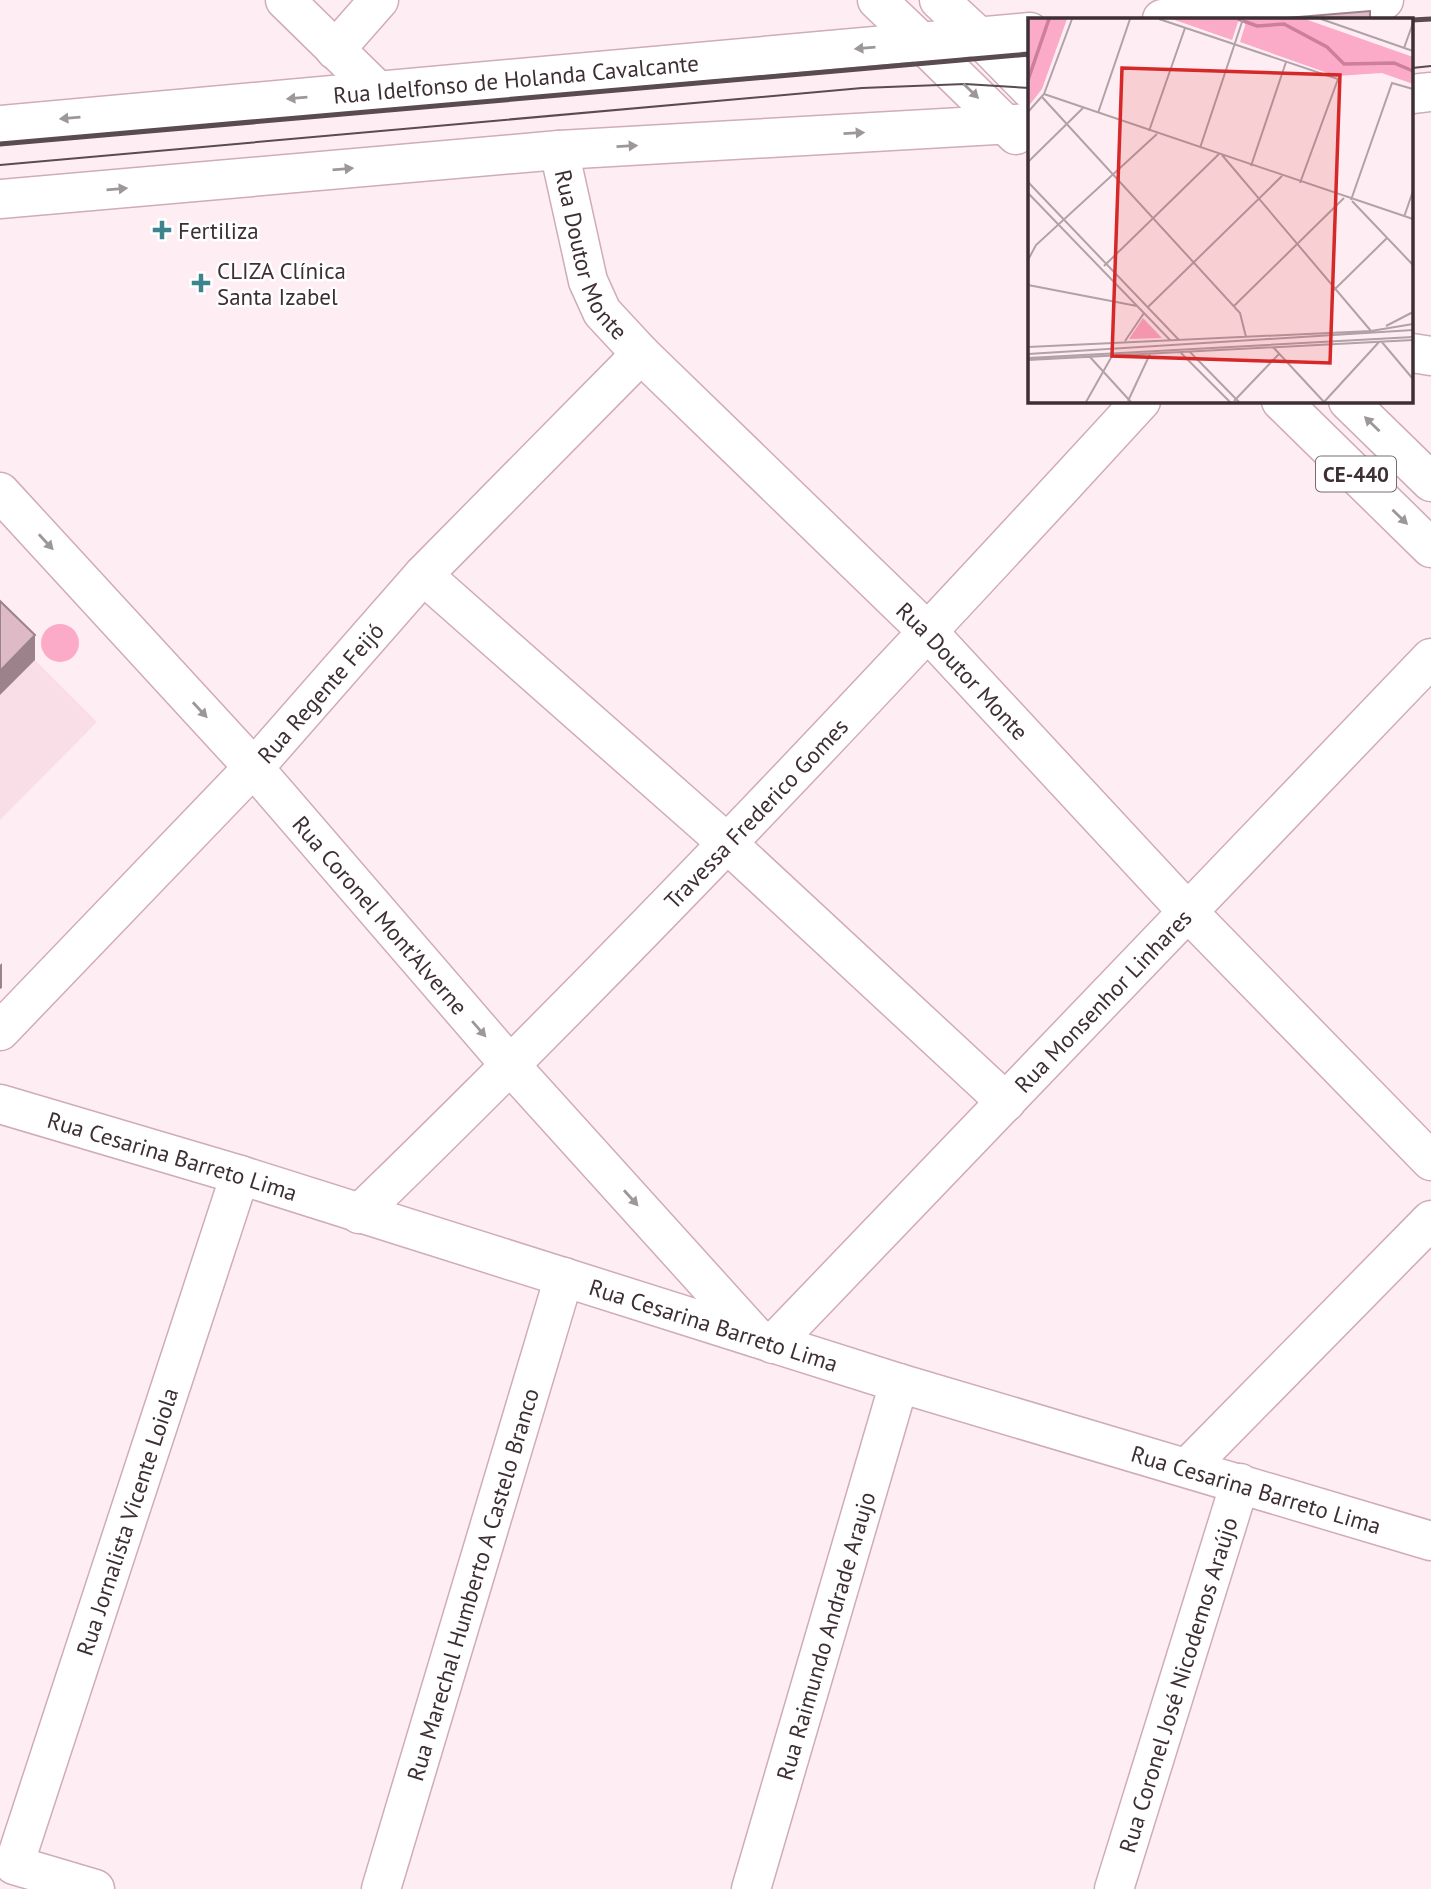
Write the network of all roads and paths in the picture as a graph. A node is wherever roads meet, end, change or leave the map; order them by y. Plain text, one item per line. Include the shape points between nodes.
1 (285, 0) edge
2 (379, 0) edge
3 (877, 0) edge
4 (939, 0) edge
5 (1384, 0) edge
6 (1176, 12) edge
7 (1028, 32) edge
8 (978, 36) junction
9 (922, 43) junction
10 (335, 50) junction
11 (1028, 87) edge
12 (377, 90) junction
13 (0, 125) edge
14 (1022, 132) edge
15 (559, 150) junction
16 (0, 199) edge
17 (641, 354) junction
18 (1140, 402) edge
19 (1282, 402) edge
20 (1349, 402) edge
21 (1431, 482) edge
22 (0, 492) edge
23 (1431, 548) edge
24 (424, 575) junction
25 (929, 633) junction
26 (1431, 658) edge
27 (253, 767) junction
28 (728, 844) junction
29 (1188, 912) junction
30 (0, 1031) edge
31 (511, 1066) junction
32 (1006, 1102) junction
33 (0, 1104) edge
34 (1431, 1161) edge
35 (240, 1175) junction
36 (359, 1214) junction
37 (1431, 1220) edge
38 (564, 1277) junction
39 (765, 1341) junction
40 (899, 1383) junction
41 (1189, 1466) junction
42 (1240, 1483) junction
43 (1431, 1541) edge
44 (95, 1889) edge
45 (381, 1889) edge
46 (751, 1889) edge
47 (1114, 1889) edge

1 - 10 street
2 - 10 street
3 - 9 street
4 - 8 street
5 - 6 street
7 - 8 street, Rua Idelfonso de Holanda Cavalcante
8 - 9 street, Rua Idelfonso de Holanda Cavalcante
8 - 11 street
9 -> 12 street, Rua Idelfonso de Holanda Cavalcante
9 -> 14 street
10 - 12 street
12 -> 13 street, Rua Idelfonso de Holanda Cavalcante
15 -> 14 street
16 -> 15 street
15 - 17 street, Rua Doutor Monte via 588,281 602,312
17 - 24 street, Rua Regente Feijó
17 - 25 street, Rua Doutor Monte
18 - 25 street, Travessa Frederico Gomes
19 -> 23 street, CE-440
21 -> 20 street, CE-440
22 -> 27 street, Rua Coronel Mont'Alverne
24 - 27 street, Rua Regente Feijó
24 - 28 street
25 - 28 street, Travessa Frederico Gomes
25 - 29 street, Rua Doutor Monte
26 - 29 street, Rua Monsenhor Linhares
27 - 30 street, Rua Regente Feijó
27 -> 31 street, Rua Coronel Mont'Alverne
28 - 31 street, Travessa Frederico Gomes
28 - 32 street
29 - 32 street, Rua Monsenhor Linhares
29 - 34 street, Rua Doutor Monte
31 - 36 street, Travessa Frederico Gomes
31 -> 39 street, Rua Coronel Mont'Alverne
32 - 39 street, Rua Monsenhor Linhares
33 - 35 street, Rua Cesarina Barreto Lima
35 - 36 street, Rua Cesarina Barreto Lima
35 - 44 street, Rua Jornalista Vicente Loiola via 14,1865
36 - 38 street, Rua Cesarina Barreto Lima
37 - 41 street
38 - 39 street, Rua Cesarina Barreto Lima
38 - 45 street, Rua Marechal Humberto A Castelo Branco
39 - 40 street, Rua Cesarina Barreto Lima
40 - 41 street, Rua Cesarina Barreto Lima
40 - 46 street, Rua Raimundo Andrade Araujo
41 - 42 street, Rua Cesarina Barreto Lima
42 - 43 street, Rua Cesarina Barreto Lima
42 - 47 street, Rua Coronel José Nicodemos Araújo

